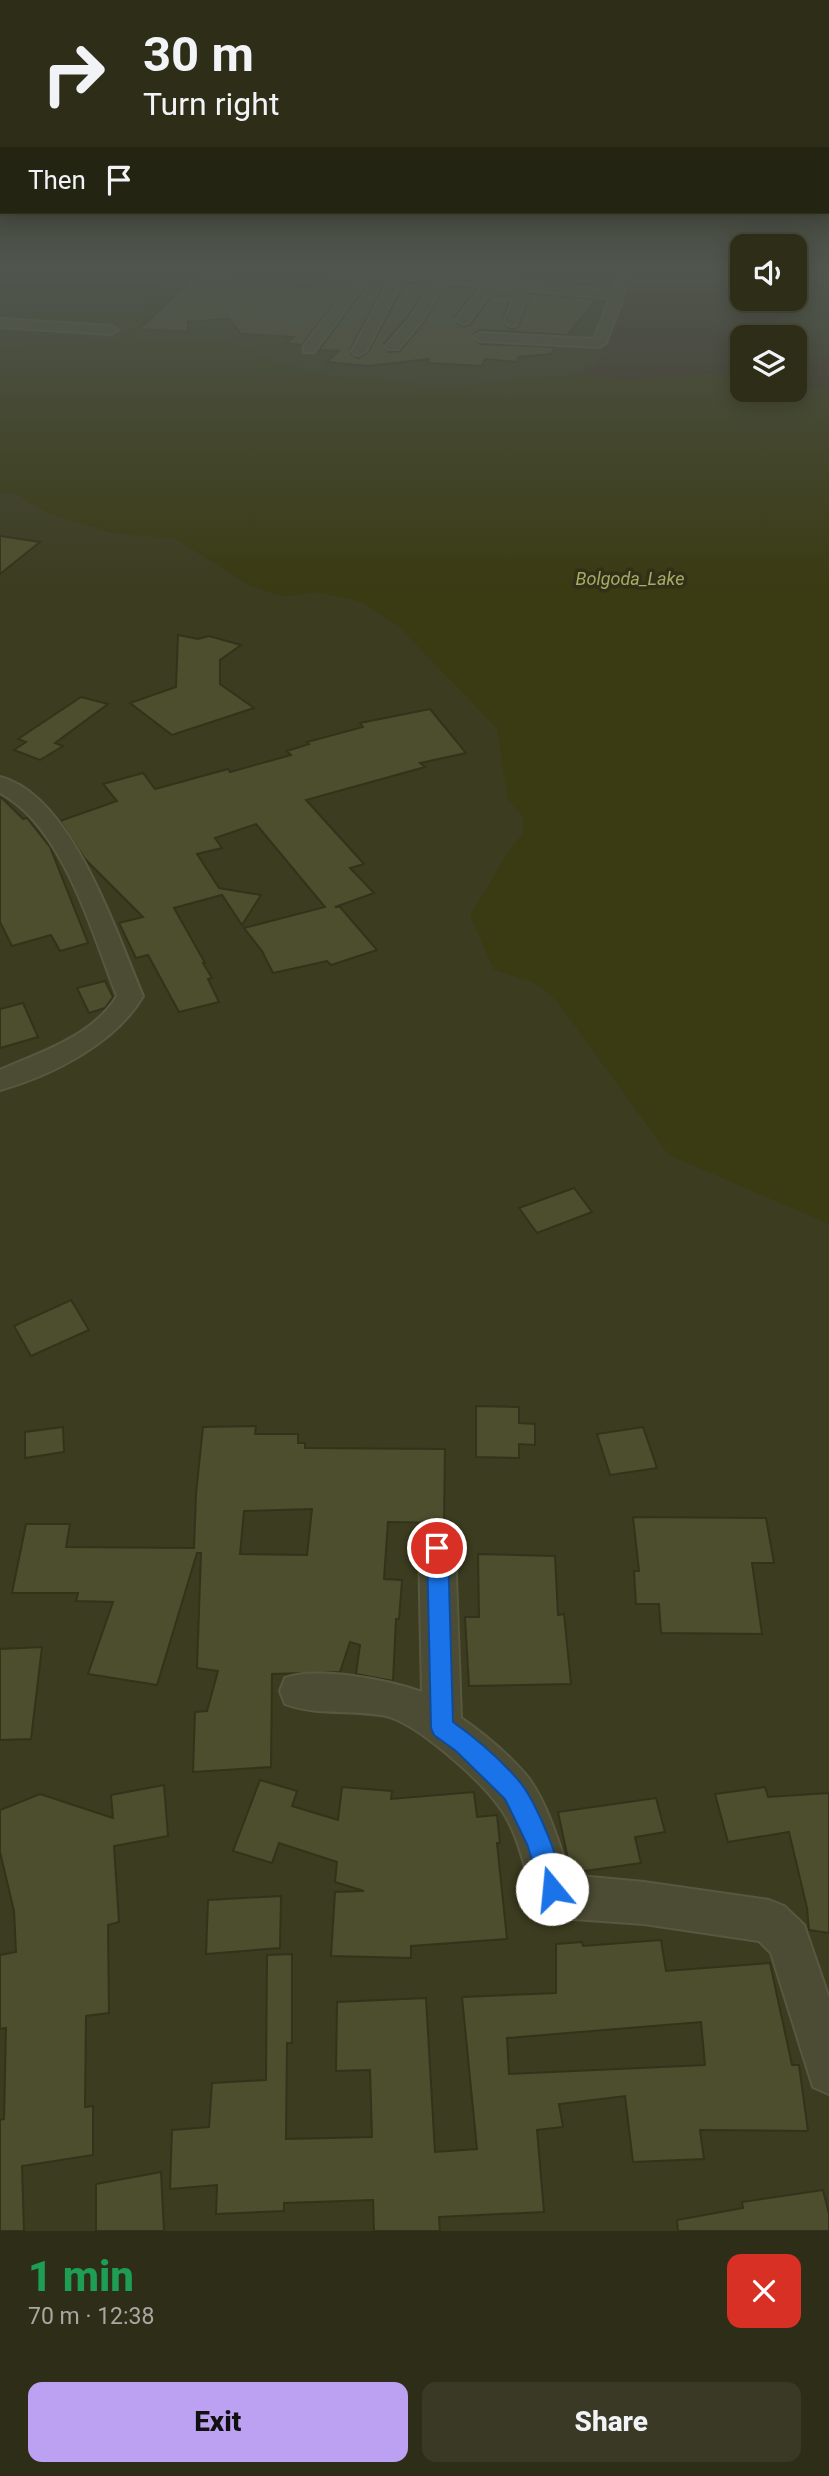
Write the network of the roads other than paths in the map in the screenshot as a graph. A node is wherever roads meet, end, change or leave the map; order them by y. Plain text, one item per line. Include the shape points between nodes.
1 (0, 785) edge
2 (0, 1081) edge
3 (437, 1548) dead end
4 (299, 1691) dead end
5 (442, 1728) junction
6 (829, 2071) edge

1 - 2 street via 21,795 44,816 81,877 130,996 124,1010 104,1029
3 - 5 street
4 - 5 street via 386,1698 417,1709
5 - 6 street via 513,1791 538,1840 552,1889 574,1898 644,1903 769,1922 789,1940

